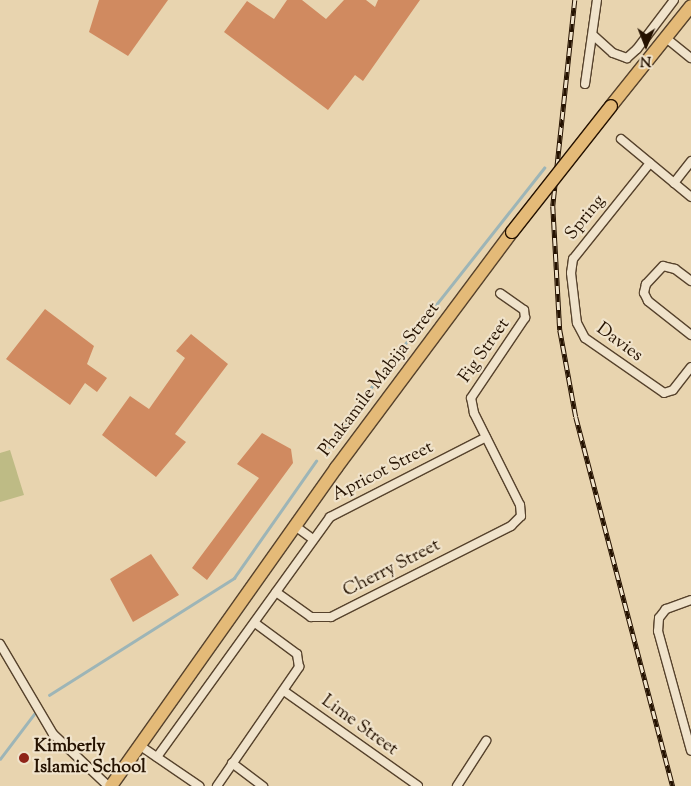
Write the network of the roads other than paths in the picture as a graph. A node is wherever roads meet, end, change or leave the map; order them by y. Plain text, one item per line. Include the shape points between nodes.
1 (597, 0) edge
2 (674, 0) edge
3 (691, 6) edge
4 (594, 36) junction
5 (666, 38) junction
6 (691, 58) edge
7 (585, 84) dead end
8 (621, 139) dead end
9 (691, 161) edge
10 (650, 163) junction
11 (674, 183) junction
12 (691, 197) edge
13 (691, 281) edge
14 (500, 293) dead end
15 (574, 301) joint
16 (691, 335) edge
17 (691, 367) edge
18 (486, 437) junction
19 (520, 516) joint
20 (295, 526) junction
21 (313, 539) junction
22 (276, 592) junction
23 (691, 600) edge
24 (255, 623) junction
25 (0, 644) edge
26 (284, 691) junction
27 (486, 741) dead end
28 (140, 745) junction
29 (691, 751) edge
30 (157, 757) junction
31 (232, 763) junction
32 (110, 786) edge
33 (199, 786) edge
34 (217, 786) edge
35 (263, 786) edge
36 (418, 786) edge
37 (457, 786) edge

1 - 4 street
2 - 4 street via 627,58 614,53
3 - 5 highway, Phakamile Mabija Street
4 - 7 street
5 - 6 street
5 - 20 highway, Phakamile Mabija Street, bridge via 512,232
8 - 10 street
9 - 11 street
10 - 11 street
10 - 15 street, Spring via 573,259
11 - 12 street
13 - 16 street via 676,269 663,266 646,284 644,293 648,301
14 - 18 street, Fig Street via 524,310 525,318 471,398 474,413
15 - 17 street, Davies via 579,329 586,338 667,393
18 - 19 street, Fig Street via 520,505
18 - 21 street, Apricot Street via 345,506 324,523
19 - 22 street, Cherry Street via 511,526 331,617 311,617
20 - 21 street
20 - 28 highway, Phakamile Mabija Street
21 - 22 street, Apricot Street
22 - 24 street, Apricot Street
23 - 29 street via 666,609 659,618 658,631
24 - 26 street via 299,657 299,667
24 - 30 street, Apricot Street
25 - 32 street via 52,734
26 - 31 street
26 - 36 street, Lime Street
27 - 37 street
28 - 30 street
28 - 32 highway, Phakamile Mabija Street
30 - 33 street
31 - 34 street
31 - 35 street

